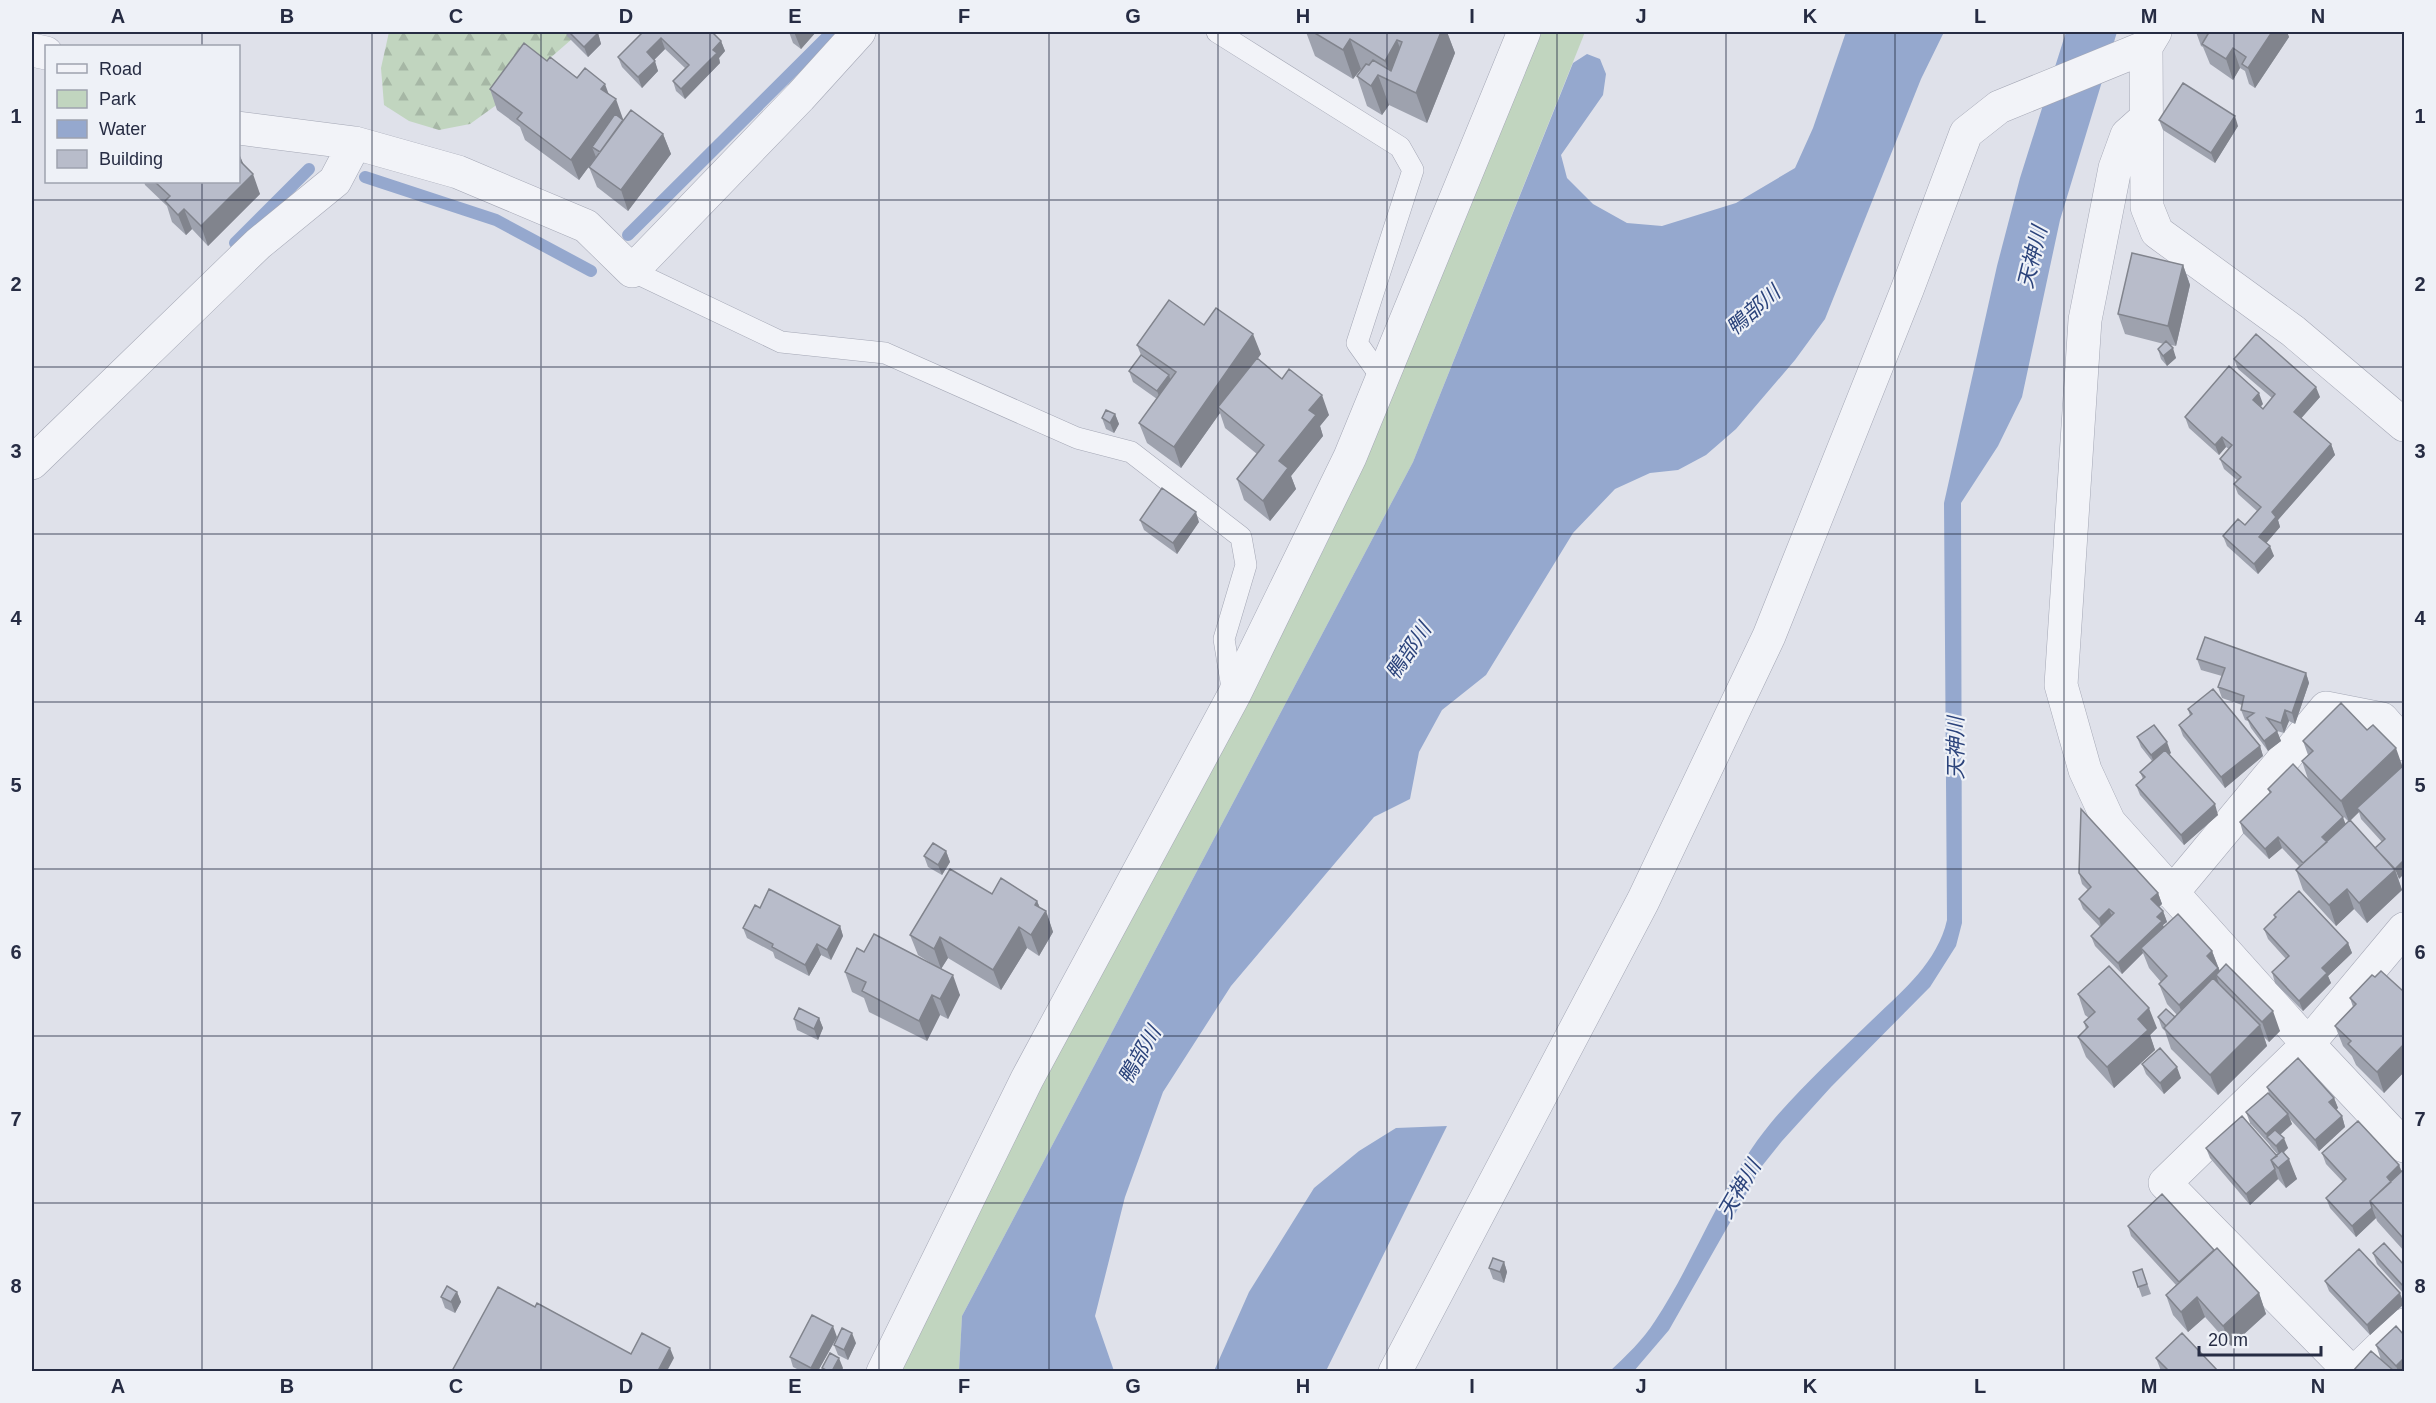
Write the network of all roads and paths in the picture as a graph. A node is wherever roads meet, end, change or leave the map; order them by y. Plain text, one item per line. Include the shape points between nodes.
1 (859, 32) edge
2 (1217, 32) edge
3 (1524, 32) edge
4 (2151, 39) edge
5 (2146, 118) junction
6 (240, 128) edge
7 (355, 143) junction
8 (632, 270) junction
9 (1382, 378) junction
10 (2404, 425) edge
11 (32, 463) edge
12 (1234, 696) junction
13 (2404, 744) edge
14 (2172, 893) junction
15 (2404, 929) edge
16 (2308, 1044) junction
17 (2404, 1146) edge
18 (2404, 1325) edge
19 (883, 1371) edge
20 (1395, 1371) edge
21 (2353, 1371) edge

1 - 8 street
2 - 9 lane via 1400,147 1413,170 1357,343
3 - 9 street
4 - 5 street
4 - 20 street via 2114,59 1999,107 1966,133 1769,636 1643,901
5 - 10 street via 2147,207 2157,232 2293,331
5 - 14 street via 2127,135 2115,168 2085,320 2061,685 2085,770 2109,822
6 - 7 street
7 - 8 street via 458,172 586,226
7 - 11 street via 335,181 258,244
8 - 12 lane via 780,342 885,353 1077,438 1131,452 1241,537 1246,565 1224,639
9 - 12 street via 1350,457
12 - 19 street via 1027,1079
13 - 14 street via 2382,719 2326,708
14 - 16 street
15 - 16 street
16 - 17 street
16 - 21 street via 2165,1183
18 - 21 street

